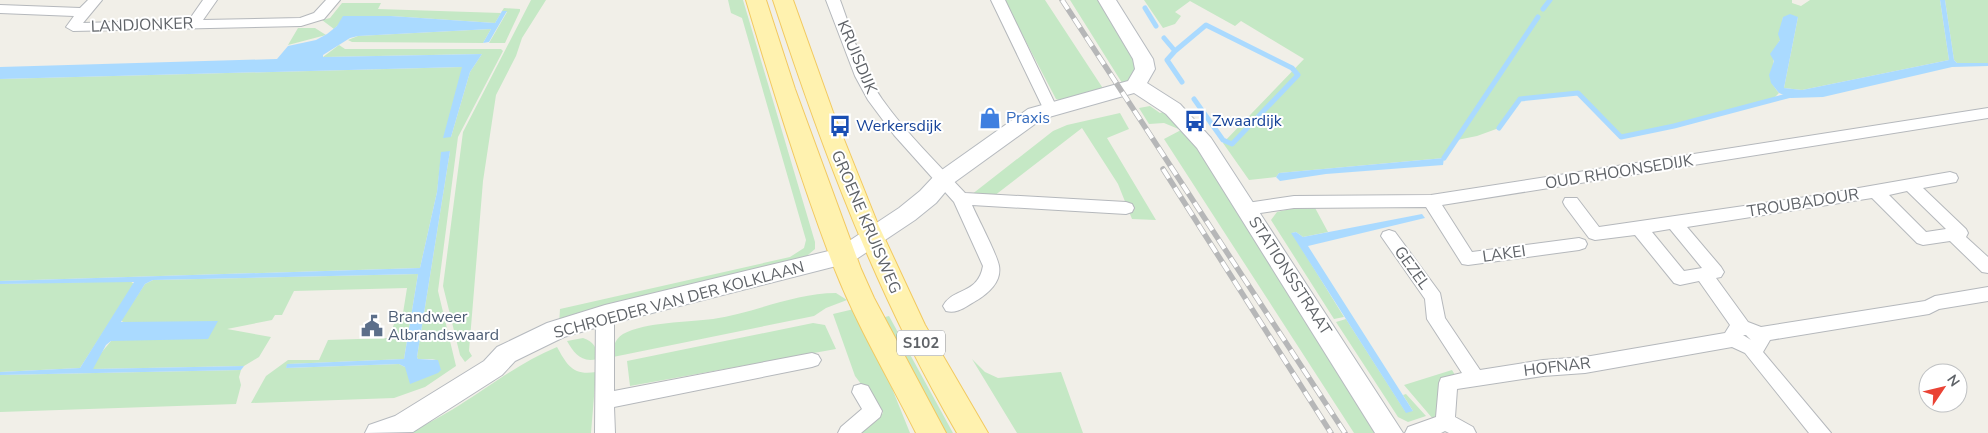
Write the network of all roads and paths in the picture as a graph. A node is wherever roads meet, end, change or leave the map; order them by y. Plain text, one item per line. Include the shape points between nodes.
1 (95, 0) edge
2 (210, 0) edge
3 (333, 0) edge
4 (756, 0) edge
5 (783, 0) edge
6 (833, 0) edge
7 (998, 0) edge
8 (1108, 0) edge
9 (0, 9) edge
10 (84, 12) junction
11 (193, 24) junction
12 (1139, 81) junction
13 (1050, 108) junction
14 (1988, 113) edge
15 (944, 178) junction
16 (1950, 178) dead end
17 (1910, 185) junction
18 (1875, 191) junction
19 (960, 198) junction
20 (1431, 201) junction
21 (1571, 202) dead end
22 (1126, 208) dead end
23 (1247, 209) junction
24 (1674, 223) junction
25 (1639, 228) junction
26 (1953, 234) junction
27 (1389, 236) dead end
28 (1579, 244) dead end
29 (872, 245) junction
30 (846, 262) junction
31 (1988, 267) edge
32 (1703, 274) junction
33 (1988, 294) edge
34 (952, 306) dead end
35 (605, 321) junction
36 (1746, 337) junction
37 (812, 360) dead end
38 (1475, 378) junction
39 (861, 392) dead end
40 (605, 401) junction
41 (1446, 421) junction
42 (378, 433) edge
43 (605, 433) edge
44 (848, 433) edge
45 (931, 433) edge
46 (973, 433) edge
47 (1390, 433) edge
48 (1415, 433) edge
49 (1466, 433) edge
50 (1821, 433) edge

1 - 10 street
2 - 11 street
3 - 11 street, LANDJONKER via 314,20
4 - 30 main road, GROENE KRUISWEG / S102
5 - 29 main road, GROENE KRUISWEG / S102
6 - 15 street, KRUISDIJK via 862,76 875,100 899,132
7 - 13 street
8 - 12 street via 1143,59 1145,70
9 - 10 street, LANDJONKER
10 - 11 street, LANDJONKER via 73,27
12 - 13 street via 1107,96
12 - 23 street, STATIONSSTRAAT via 1187,122
13 - 15 street via 1035,114
14 - 20 street, OUD RHOONSEDIJK
15 - 19 street, KRUISDIJK
15 - 29 street via 941,199 937,204
16 - 17 street, TROUBADOUR
17 - 18 street, TROUBADOUR
17 - 26 street via 1960,233
18 - 24 street, TROUBADOUR
18 - 26 street, TROUBADOUR via 1923,239
19 - 22 street
19 - 34 street via 991,266 989,279 980,290
20 - 23 street, OUD RHOONSEDIJK via 1294,202
20 - 28 street, LAKEI via 1468,259
21 - 25 street, TROUBADOUR via 1595,234
23 - 47 street, STATIONSSTRAAT
24 - 25 street, TROUBADOUR
24 - 32 street via 1715,272
25 - 32 street via 1680,278
26 - 31 street
27 - 38 street, GEZEL via 1434,298 1436,319
29 - 30 street
29 - 46 main road, GROENE KRUISWEG / S102 via 918,337
30 - 35 street, SCHROEDER VAN DER KOLKLAAN
30 - 45 main road, GROENE KRUISWEG / S102 via 861,299
32 - 36 street
33 - 36 street, HOFNAR via 1935,303 1929,308
35 - 40 street
35 - 42 street, SCHROEDER VAN DER KOLKLAAN via 547,342 493,368 404,424
36 - 38 street, HOFNAR via 1585,365
36 - 50 street via 1754,354
37 - 40 street
38 - 41 street, HOFNAR via 1448,383
39 - 44 street via 874,410
40 - 43 street
41 - 48 street
41 - 49 street

